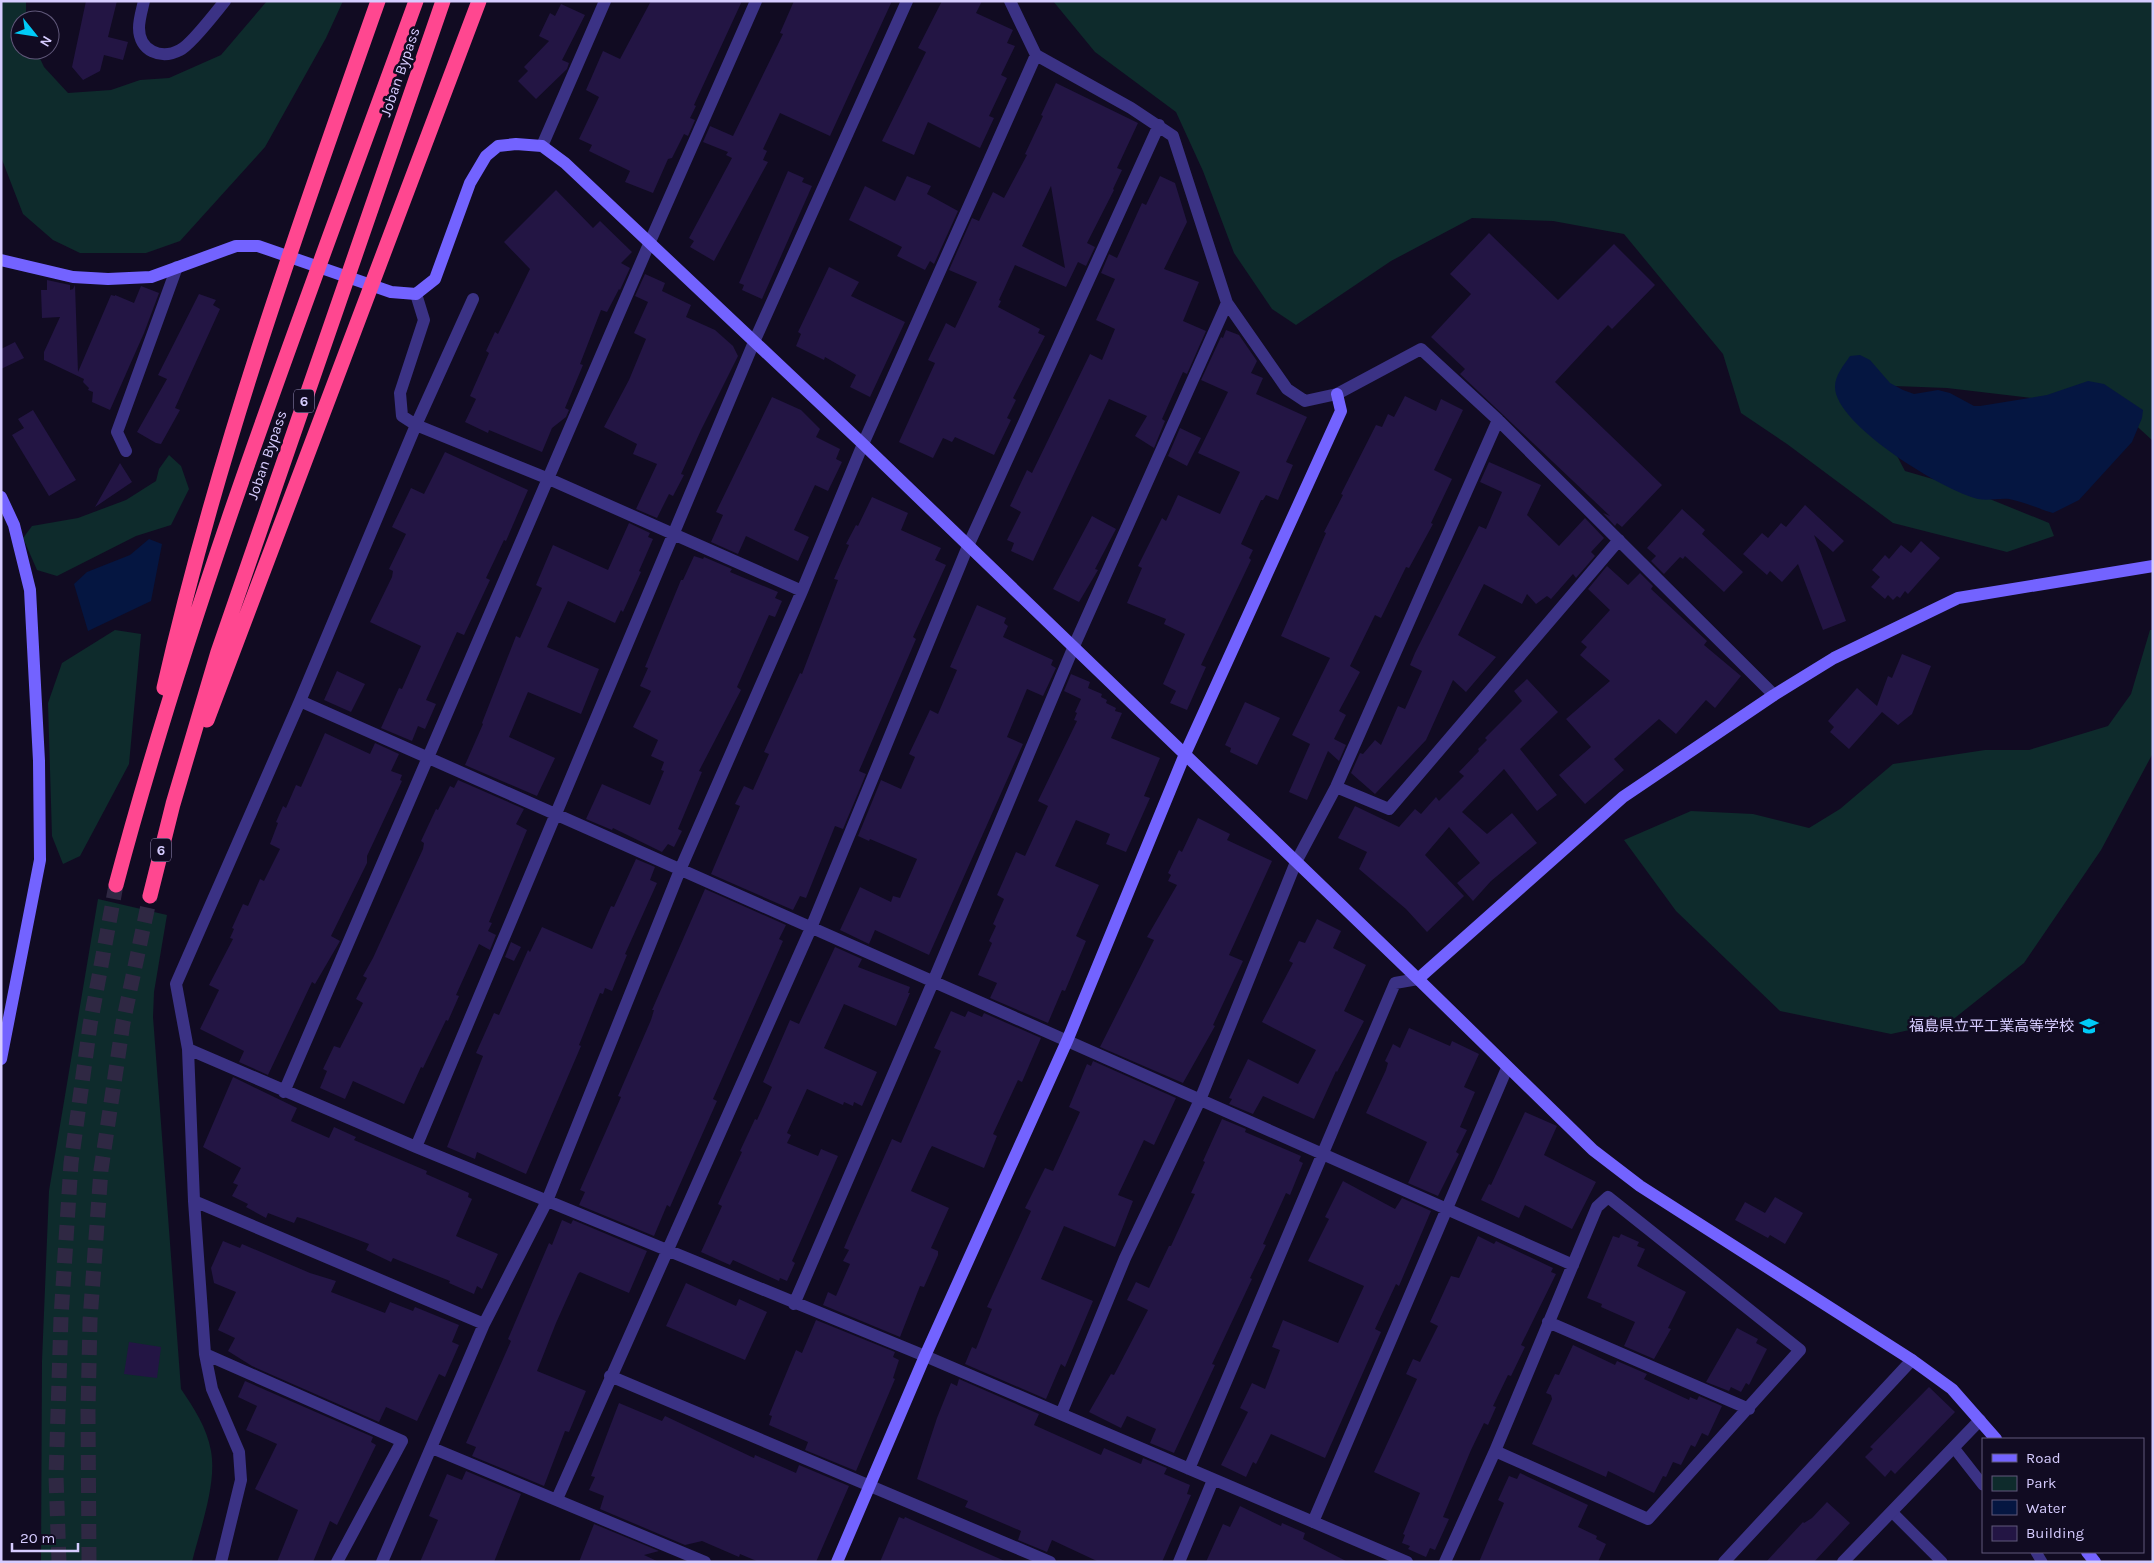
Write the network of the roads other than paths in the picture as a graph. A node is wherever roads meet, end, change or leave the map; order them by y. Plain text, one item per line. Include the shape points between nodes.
1 (144, 1) edge
2 (225, 1) edge
3 (378, 1) edge
4 (416, 1) edge
5 (443, 1) edge
6 (479, 1) edge
7 (605, 1) edge
8 (756, 1) edge
9 (907, 1) edge
10 (1010, 1) edge
11 (1036, 56) junction
12 (1159, 125) junction
13 (542, 146) junction
14 (649, 244) junction
15 (1, 260) edge
16 (177, 267) junction
17 (416, 294) junction
18 (473, 299) dead end
19 (1227, 303) junction
20 (754, 342) junction
21 (1337, 394) junction
22 (1498, 420) junction
23 (416, 425) junction
24 (863, 444) junction
25 (126, 451) dead end
26 (549, 479) junction
27 (1, 497) edge
28 (674, 534) junction
29 (1619, 540) junction
30 (968, 546) junction
31 (2153, 566) edge
32 (802, 591) junction
33 (1074, 646) junction
34 (1774, 695) junction
35 (300, 701) junction
36 (1185, 754) junction
37 (429, 758) junction
38 (1336, 787) junction
39 (139, 799) junction
40 (172, 804) junction
41 (557, 815) junction
42 (1296, 862) junction
43 (680, 870) junction
44 (116, 885) tunnel mouth
45 (150, 896) tunnel mouth
46 (811, 928) junction
47 (1418, 979) junction
48 (933, 982) junction
49 (1067, 1041) junction
50 (188, 1049) junction
51 (1, 1059) edge
52 (1507, 1068) junction
53 (284, 1092) junction
54 (1200, 1100) junction
55 (416, 1147) junction
56 (1322, 1154) junction
57 (194, 1201) junction
58 (547, 1201) junction
59 (1447, 1210) junction
60 (666, 1250) junction
61 (1573, 1265) junction
62 (794, 1304) junction
63 (1548, 1322) junction
64 (484, 1324) junction
65 (205, 1354) junction
66 (926, 1356) junction
67 (1912, 1360) junction
68 (610, 1376) junction
69 (1749, 1409) junction
70 (1061, 1414) junction
71 (1980, 1420) junction
72 (1995, 1438) edge
73 (432, 1448) junction
74 (1954, 1448) junction
75 (1495, 1452) junction
76 (1189, 1469) junction
77 (1213, 1480) junction
78 (1982, 1484) edge
79 (871, 1486) junction
80 (557, 1499) junction
81 (1892, 1512) junction
82 (1313, 1522) junction
83 (221, 1562) edge
84 (337, 1562) edge
85 (382, 1562) edge
86 (704, 1562) edge
87 (837, 1562) edge
88 (1050, 1562) edge
89 (1179, 1562) edge
90 (1407, 1562) edge
91 (1445, 1562) edge
92 (1724, 1562) edge
93 (1842, 1562) edge
94 (1942, 1562) edge

1 - 2 street via 139,27 141,42 151,52 164,54 181,50
3 - 39 highway via 230,440 178,627
4 - 39 highway, Joban Bypass / 6 via 191,631
5 - 40 highway, Joban Bypass / 6 via 221,643
6 - 40 highway via 230,663
7 - 13 street
8 - 14 street
9 - 20 street
10 - 11 street
11 - 12 street
11 - 24 street
12 - 19 street via 1173,136
12 - 30 street
13 - 14 street via 565,163
13 - 17 street via 498,146 486,156 470,183 435,279
14 - 20 street
14 - 26 street
15 - 16 street via 73,277 108,279 151,277
16 - 17 street via 236,246 258,246 391,292
16 - 25 street via 117,432
17 - 23 street via 424,320 400,393 402,416
18 - 23 street
19 - 21 street via 1287,389 1305,401
19 - 33 street
20 - 24 street
20 - 28 street
21 - 22 street via 1421,349
21 - 36 street via 1340,411
22 - 29 street
22 - 38 street
23 - 26 street
23 - 35 street
24 - 30 street
24 - 32 street
26 - 28 street
26 - 37 street
27 - 51 street via 14,525 30,590 39,761 40,860
28 - 32 street
28 - 41 street
29 - 34 street
29 - 38 street via 1389,809
30 - 33 street
30 - 46 street
31 - 34 street via 1958,598 1834,658
32 - 43 street
33 - 36 street
33 - 48 street
34 - 47 street via 1624,797
35 - 37 street
35 - 50 street via 176,984
36 - 42 street
36 - 49 street
37 - 41 street
37 - 53 street
38 - 42 street
39 - 44 highway, Joban Bypass / 6
40 - 45 highway, Joban Bypass / 6
41 - 43 street
41 - 55 street
42 - 47 street
42 - 54 street
43 - 46 street
43 - 58 street
46 - 48 street
46 - 60 street
47 - 52 street
47 - 56 street via 1396,983
48 - 49 street
48 - 62 street
49 - 54 street
49 - 66 street
50 - 53 street
50 - 57 street
52 - 59 street
52 - 67 street via 1593,1150 1640,1186
53 - 55 street
54 - 56 street
54 - 70 street via 1125,1258
55 - 58 street
56 - 59 street
56 - 76 street
57 - 64 street
57 - 65 street
58 - 60 street
58 - 64 street
59 - 61 street
59 - 82 street
60 - 62 street
60 - 68 street
61 - 63 street
61 - 69 street via 1598,1207 1608,1197 1800,1350
62 - 66 street
63 - 69 street
63 - 75 street
64 - 73 street
65 - 83 street via 212,1389 240,1452 241,1480
65 - 84 street via 402,1441
66 - 70 street
66 - 79 street
67 - 71 street via 1952,1389
67 - 92 street
68 - 79 street
68 - 80 street
69 - 75 street via 1648,1519
70 - 76 street
71 - 72 street
71 - 74 street
73 - 80 street
73 - 85 street
74 - 78 lane
74 - 81 street
75 - 91 street
76 - 77 street
77 - 82 street
77 - 89 street
79 - 87 street
79 - 88 street
80 - 86 street
81 - 93 street
81 - 94 lane
82 - 90 street

